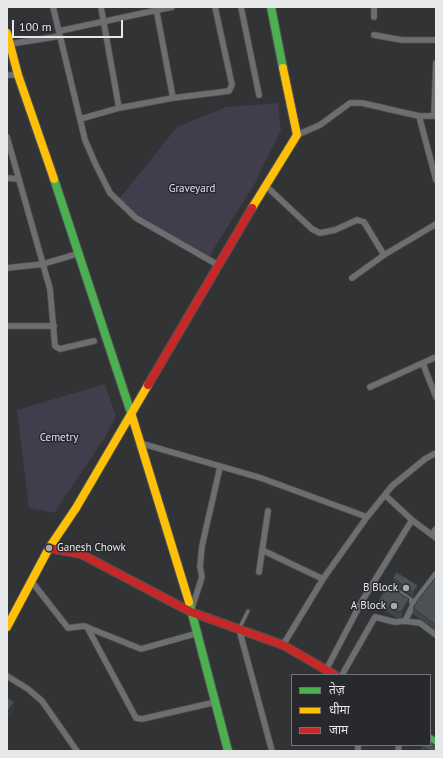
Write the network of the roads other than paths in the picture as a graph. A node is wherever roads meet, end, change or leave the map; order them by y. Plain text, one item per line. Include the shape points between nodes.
1 (53, 7) edge
2 (101, 7) edge
3 (172, 7) edge
4 (215, 7) edge
5 (241, 7) edge
6 (271, 7) edge
7 (374, 7) edge
8 (156, 9) edge
9 (374, 17) dead end
10 (105, 22) junction
11 (7, 33) edge
12 (59, 33) junction
13 (374, 35) dead end
14 (436, 40) edge
15 (10, 44) junction
16 (436, 63) edge
17 (7, 75) edge
18 (18, 76) junction
19 (259, 95) dead end
20 (173, 98) junction
21 (119, 108) junction
22 (419, 116) junction
23 (435, 116) edge
24 (80, 119) junction
25 (297, 135) junction
26 (7, 137) edge
27 (7, 178) edge
28 (19, 178) junction
29 (436, 180) edge
30 (266, 186) junction
31 (436, 224) edge
32 (80, 253) junction
33 (384, 255) junction
34 (43, 264) junction
35 (218, 265) junction
36 (7, 268) edge
37 (352, 278) dead end
38 (7, 326) edge
39 (54, 326) junction
40 (94, 341) dead end
41 (436, 357) edge
42 (423, 364) junction
43 (370, 387) dead end
44 (436, 397) edge
45 (131, 414) junction
46 (140, 443) junction
47 (436, 453) edge
48 (220, 467) junction
49 (385, 495) junction
50 (268, 511) dead end
51 (367, 516) junction
52 (412, 520) junction
53 (436, 529) edge
54 (434, 536) edge
55 (50, 548) junction
56 (262, 550) junction
57 (259, 572) dead end
58 (436, 574) edge
59 (323, 579) junction
60 (32, 582) junction
61 (390, 587) edge
62 (414, 603) junction
63 (248, 611) dead end
64 (11, 612) edge
65 (191, 612) junction
66 (405, 621) junction
67 (7, 627) edge
68 (87, 627) junction
69 (239, 629) junction
70 (198, 633) junction
71 (436, 635) edge
72 (283, 645) junction
73 (326, 670) junction
74 (333, 674) edge
75 (343, 674) edge
76 (7, 676) edge
77 (216, 702) junction
78 (77, 751) edge
79 (228, 751) edge
80 (272, 751) edge

1 - 12 street
2 - 10 street
3 - 8 street
4 - 20 street via 232,87 227,92
5 - 19 street
6 - 25 street
7 - 9 street
8 - 10 street
8 - 20 street
10 - 12 street
10 - 21 street
11 - 15 street
12 - 15 street
12 - 24 street
13 - 14 street via 402,40
15 - 18 street
16 - 23 street
17 - 18 street
18 - 32 street
20 - 21 street
21 - 24 street
22 - 23 street
22 - 25 street via 362,103 350,103 320,125
22 - 29 street
24 - 35 street via 95,163 116,200 136,218
25 - 30 street
26 - 28 street
27 - 28 street
28 - 34 street
30 - 33 street via 312,229 320,233 357,220 364,222
30 - 35 street
31 - 33 street
32 - 34 street
32 - 45 street
33 - 37 street
34 - 36 street
34 - 39 street via 50,289
35 - 45 street
38 - 39 street
39 - 40 street via 58,349
41 - 42 street
42 - 43 street
42 - 44 street
45 - 46 street
45 - 55 street
46 - 48 street
46 - 65 street
47 - 49 street via 403,477
48 - 51 street via 261,478
48 - 65 street via 202,546 202,578
49 - 51 street
49 - 52 street
50 - 56 street
51 - 59 street
52 - 54 street
52 - 73 street via 362,601
53 - 54 street
55 - 60 street
55 - 65 street via 81,554
56 - 57 street
56 - 59 street
58 - 62 street
59 - 72 street
60 - 64 street
60 - 68 street via 67,627
61 - 62 street
62 - 66 street
63 - 69 lane
64 - 67 street
65 - 69 street
65 - 70 street
66 - 71 street via 420,623
66 - 75 street via 395,622 374,617
68 - 70 street via 141,649
68 - 77 street via 136,718 142,719
69 - 72 street
69 - 80 street
70 - 77 street
72 - 73 street
73 - 74 street
76 - 78 street via 42,701
77 - 79 street

